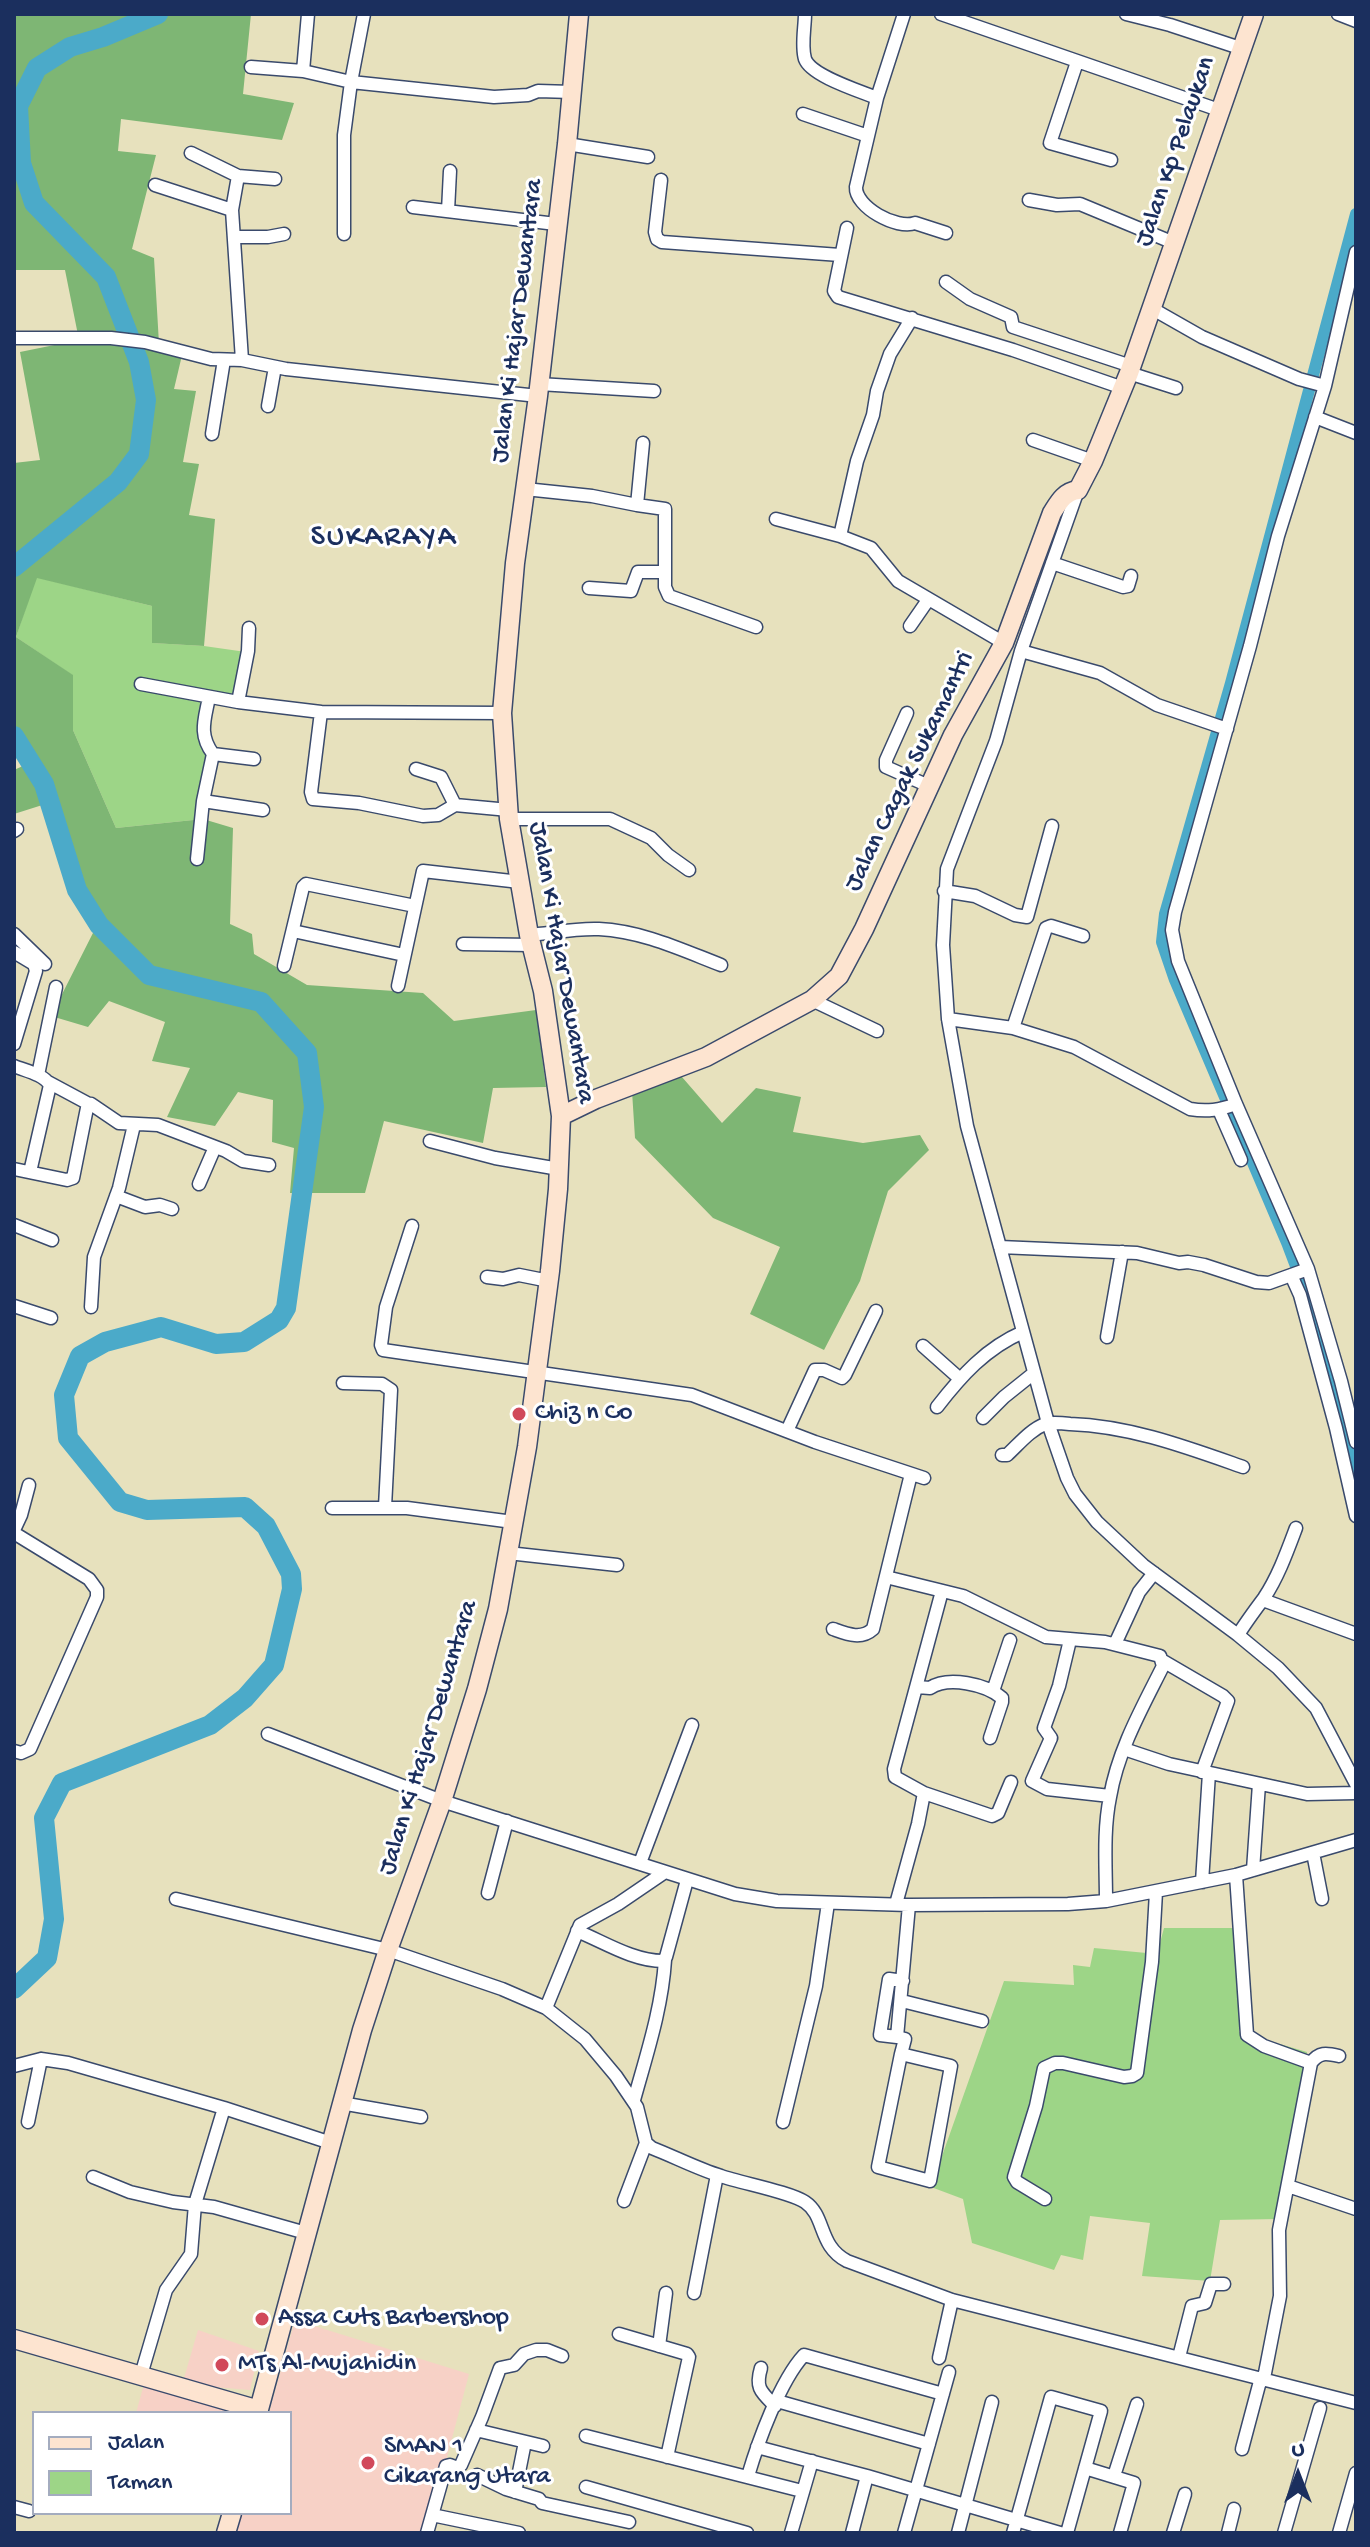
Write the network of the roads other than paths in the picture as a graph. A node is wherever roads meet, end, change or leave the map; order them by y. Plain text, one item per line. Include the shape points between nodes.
1 (308, 14) edge
2 (364, 14) edge
3 (579, 14) edge
4 (805, 14) edge
5 (904, 14) edge
6 (941, 14) edge
7 (1126, 14) edge
8 (1254, 14) edge
9 (1338, 14) edge
10 (1356, 21) edge
11 (1240, 48) junction
12 (1077, 62) junction
13 (251, 67) dead end
14 (303, 71) junction
15 (351, 82) junction
16 (572, 92) junction
17 (877, 98) junction
18 (1219, 110) junction
19 (803, 114) dead end
20 (868, 136) junction
21 (567, 144) junction
22 (191, 153) dead end
23 (648, 157) dead end
24 (1111, 160) dead end
25 (450, 171) dead end
26 (238, 176) junction
27 (275, 179) dead end
28 (661, 180) dead end
29 (155, 185) dead end
30 (1029, 200) dead end
31 (413, 207) dead end
32 (232, 210) junction
33 (448, 211) junction
34 (556, 224) junction
35 (847, 228) dead end
36 (946, 233) dead end
37 (284, 234) dead end
38 (344, 234) dead end
39 (234, 237) junction
40 (1174, 243) junction
41 (1356, 252) edge
42 (840, 255) junction
43 (946, 282) dead end
44 (1151, 308) junction
45 (912, 318) junction
46 (14, 338) edge
47 (224, 360) junction
48 (242, 360) junction
49 (275, 367) junction
50 (1128, 376) junction
51 (1323, 385) junction
52 (1176, 388) dead end
53 (538, 390) junction
54 (654, 391) dead end
55 (268, 406) dead end
56 (1315, 417) junction
57 (1356, 433) edge
58 (212, 434) dead end
59 (1033, 440) dead end
60 (643, 443) dead end
61 (1093, 461) junction
62 (525, 489) junction
63 (1078, 490) junction
64 (637, 505) junction
65 (776, 519) dead end
66 (840, 536) junction
67 (1052, 563) junction
68 (665, 572) junction
69 (1131, 576) dead end
70 (589, 588) dead end
71 (928, 600) junction
72 (910, 626) dead end
73 (756, 627) dead end
74 (249, 628) dead end
75 (1004, 643) junction
76 (1021, 651) junction
77 (141, 684) dead end
78 (209, 697) junction
79 (238, 702) junction
80 (321, 712) junction
81 (502, 713) junction
82 (907, 713) dead end
83 (1220, 727) junction
84 (213, 754) junction
85 (254, 759) dead end
86 (416, 769) dead end
87 (931, 787) junction
88 (203, 801) junction
89 (455, 805) junction
90 (263, 810) dead end
91 (509, 815) junction
92 (1052, 826) dead end
93 (197, 859) dead end
94 (689, 870) dead end
95 (520, 882) junction
96 (944, 891) junction
97 (415, 906) junction
98 (293, 931) junction
99 (14, 934) edge
100 (1083, 936) dead end
101 (531, 940) junction
102 (463, 944) dead end
103 (14, 952) edge
104 (404, 955) junction
105 (45, 964) dead end
106 (721, 965) dead end
107 (284, 966) dead end
108 (398, 986) dead end
109 (56, 987) dead end
110 (812, 1000) junction
111 (948, 1019) junction
112 (1013, 1028) junction
113 (877, 1031) dead end
114 (14, 1044) edge
115 (14, 1066) edge
116 (43, 1078) junction
117 (89, 1104) junction
118 (1227, 1107) junction
119 (561, 1116) junction
120 (134, 1125) junction
121 (430, 1141) dead end
122 (215, 1147) junction
123 (1241, 1160) dead end
124 (269, 1165) dead end
125 (14, 1169) edge
126 (559, 1169) junction
127 (30, 1172) junction
128 (199, 1184) dead end
129 (116, 1196) junction
130 (172, 1209) dead end
131 (14, 1225) edge
132 (412, 1226) dead end
133 (52, 1240) dead end
134 (1000, 1247) junction
135 (1122, 1252) junction
136 (1299, 1272) junction
137 (487, 1277) dead end
138 (549, 1281) junction
139 (14, 1306) edge
140 (91, 1307) dead end
141 (876, 1311) dead end
142 (51, 1318) dead end
143 (1023, 1332) junction
144 (1107, 1337) dead end
145 (923, 1346) dead end
146 (536, 1371) junction
147 (1034, 1373) junction
148 (959, 1378) junction
149 (343, 1383) dead end
150 (937, 1407) dead end
151 (983, 1418) dead end
152 (1048, 1423) junction
153 (1344, 1427) junction
154 (787, 1431) junction
155 (1356, 1442) edge
156 (1002, 1455) dead end
157 (1243, 1467) dead end
158 (29, 1485) dead end
159 (385, 1507) junction
160 (332, 1508) dead end
161 (1356, 1516) edge
162 (513, 1522) junction
163 (1296, 1528) dead end
164 (14, 1532) edge
165 (508, 1553) junction
166 (617, 1565) dead end
167 (1154, 1573) junction
168 (886, 1577) junction
169 (942, 1591) junction
170 (1263, 1600) junction
171 (833, 1629) dead end
172 (1356, 1634) edge
173 (1238, 1635) junction
174 (1010, 1640) dead end
175 (1070, 1640) junction
176 (1115, 1644) junction
177 (1163, 1661) junction
178 (917, 1687) junction
179 (993, 1691) junction
180 (692, 1725) dead end
181 (268, 1734) dead end
182 (990, 1738) dead end
183 (1124, 1749) junction
184 (14, 1751) edge
185 (1205, 1773) junction
186 (1011, 1782) dead end
187 (1259, 1784) junction
188 (1356, 1784) edge
189 (924, 1793) junction
190 (1351, 1794) edge
191 (1110, 1796) junction
192 (442, 1801) junction
193 (507, 1821) junction
194 (1356, 1840) edge
195 (1313, 1853) junction
196 (640, 1863) junction
197 (1253, 1870) junction
198 (665, 1872) junction
199 (1236, 1875) junction
200 (687, 1880) junction
201 (1202, 1882) junction
202 (1156, 1892) junction
203 (488, 1893) dead end
204 (176, 1899) dead end
205 (1322, 1899) dead end
206 (1106, 1901) junction
207 (828, 1903) junction
208 (902, 1905) junction
209 (577, 1931) junction
210 (388, 1950) junction
211 (665, 1960) junction
212 (903, 1981) junction
213 (902, 2001) junction
214 (546, 2008) junction
215 (982, 2021) dead end
216 (897, 2037) junction
217 (901, 2054) junction
218 (1339, 2056) dead end
219 (41, 2059) junction
220 (1311, 2063) junction
221 (14, 2066) edge
222 (634, 2100) junction
223 (341, 2103) junction
224 (224, 2108) junction
225 (421, 2117) dead end
226 (28, 2122) dead end
227 (783, 2122) dead end
228 (331, 2143) junction
229 (646, 2143) junction
230 (717, 2175) junction
231 (93, 2177) dead end
232 (1288, 2186) junction
233 (1045, 2199) dead end
234 (624, 2201) dead end
235 (195, 2204) junction
236 (1356, 2209) edge
237 (306, 2233) junction
238 (1224, 2284) dead end
239 (666, 2293) dead end
240 (694, 2293) dead end
241 (952, 2300) junction
242 (619, 2334) dead end
243 (14, 2339) edge
244 (659, 2346) junction
245 (562, 2356) dead end
246 (1179, 2357) junction
247 (939, 2358) dead end
248 (761, 2368) dead end
249 (949, 2372) dead end
250 (141, 2375) junction
251 (1262, 2380) junction
252 (943, 2394) junction
253 (992, 2402) dead end
254 (776, 2403) junction
255 (1356, 2403) edge
256 (1137, 2404) dead end
257 (1320, 2408) dead end
258 (259, 2411) edge
259 (476, 2430) junction
260 (586, 2436) dead end
261 (525, 2442) junction
262 (929, 2444) junction
263 (543, 2446) dead end
264 (757, 2447) junction
265 (1242, 2449) dead end
266 (667, 2457) junction
267 (812, 2461) junction
268 (1085, 2468) junction
269 (1356, 2473) edge
270 (477, 2475) dead end
271 (748, 2476) junction
272 (867, 2476) junction
273 (1114, 2476) junction
274 (586, 2487) dead end
275 (915, 2490) junction
276 (802, 2491) junction
277 (515, 2492) junction
278 (1185, 2494) dead end
279 (634, 2502) junction
280 (965, 2506) junction
281 (14, 2507) edge
282 (1352, 2508) edge
283 (1234, 2509) dead end
284 (29, 2511) dead end
285 (432, 2515) junction
286 (1015, 2526) edge
287 (628, 2527) edge
288 (731, 2531) edge
289 (427, 2533) edge
290 (519, 2533) edge
291 (747, 2533) edge
292 (791, 2533) edge
293 (852, 2533) edge
294 (904, 2533) edge
295 (958, 2533) edge
296 (1060, 2533) edge
297 (1067, 2533) edge
298 (1120, 2533) edge
299 (1173, 2533) edge
300 (1228, 2533) edge
301 (1284, 2533) edge
302 (1339, 2533) edge

1 - 14 street
2 - 15 street
3 - 16 main road, Jalan Ki Hajar Dewantara
4 - 17 street via 807,63
5 - 17 street
6 - 12 street
7 - 11 street
8 - 11 main road, Jalan Kp Pelaukan
9 - 10 street
11 - 18 main road, Jalan Kp Pelaukan
12 - 18 street
12 - 24 street via 1050,143
13 - 14 street
14 - 15 street
15 - 16 street via 494,97
15 - 38 street via 344,135
16 - 21 main road, Jalan Ki Hajar Dewantara
17 - 20 street
18 - 40 main road, Jalan Kp Pelaukan
19 - 20 street
20 - 36 street via 856,187 860,203 895,223
21 - 23 street
21 - 34 main road, Jalan Ki Hajar Dewantara
22 - 26 street
25 - 33 street
26 - 27 street
26 - 32 street
28 - 42 street via 655,232 662,242
29 - 32 street
30 - 40 street via 1080,204
31 - 33 street
32 - 39 street
33 - 34 street
34 - 53 main road, Jalan Ki Hajar Dewantara
35 - 42 street
37 - 39 street
39 - 48 street
40 - 44 main road, Jalan Kp Pelaukan
41 - 51 street
42 - 45 street via 834,291 838,297
43 - 50 street via 1011,317 1014,327
44 - 50 main road, Jalan Cagak Sukamantri
44 - 51 street via 1202,337
45 - 50 street
45 - 66 street via 890,354 877,391
46 - 47 street via 111,338
47 - 48 street
47 - 58 street
48 - 49 street
49 - 53 street
49 - 55 street
50 - 52 street
50 - 61 main road, Jalan Cagak Sukamantri
51 - 56 street
53 - 54 street
53 - 62 main road, Jalan Ki Hajar Dewantara
56 - 57 street
56 - 83 street
59 - 61 street
60 - 64 street
61 - 63 main road, Jalan Cagak Sukamantri
62 - 64 street
62 - 81 main road, Jalan Ki Hajar Dewantara
63 - 67 street
63 - 75 main road, Jalan Cagak Sukamantri via 1062,497 1052,513
64 - 68 street via 665,509
65 - 66 street
66 - 71 street via 871,548 889,572
67 - 69 street via 1124,587
67 - 76 street
68 - 70 street via 638,572 631,591
68 - 73 street via 669,596
71 - 72 street
71 - 75 street
74 - 79 street
75 - 87 main road, Jalan Cagak Sukamantri
76 - 83 street via 1100,673 1157,705
76 - 96 street via 996,741 950,857
77 - 78 street
78 - 79 street
78 - 84 street via 203,734
79 - 80 street
80 - 81 street
80 - 89 street via 313,799 423,816
81 - 91 main road, Jalan Ki Hajar Dewantara
82 - 87 street via 886,767
83 - 118 street via 1172,930
84 - 85 street
84 - 88 street
86 - 89 street via 441,777
87 - 110 main road, Jalan Cagak Sukamantri via 843,970
88 - 90 street
88 - 93 street
89 - 91 street
91 - 94 street via 610,819 651,838
91 - 95 main road, Jalan Ki Hajar Dewantara
92 - 96 street via 1027,917 972,895
95 - 97 street via 423,871
95 - 101 main road, Jalan Ki Hajar Dewantara
96 - 111 street
97 - 98 street via 306,884
97 - 104 street
98 - 104 street
98 - 107 street
99 - 105 street
100 - 112 street via 1046,928
101 - 102 street
101 - 106 street via 613,931
101 - 119 main road, Jalan Ki Hajar Dewantara
103 - 114 street via 36,971
104 - 108 street
109 - 116 street
110 - 113 street
110 - 119 main road, Jalan Cagak Sukamantri via 706,1057
111 - 112 street
111 - 134 street via 967,1126
112 - 118 street via 1074,1047 1190,1109
115 - 116 street
116 - 117 street
116 - 127 street via 50,1089
117 - 120 street via 119,1123
117 - 127 street via 73,1178
118 - 123 street
118 - 136 street
119 - 126 main road, Jalan Ki Hajar Dewantara
120 - 122 street via 158,1125
120 - 129 street
121 - 126 street
122 - 124 street via 243,1161
122 - 128 street
125 - 127 street
126 - 138 main road, Jalan Ki Hajar Dewantara
129 - 130 street via 145,1207
129 - 140 street via 94,1257
131 - 133 street
132 - 146 street via 386,1307 381,1348
134 - 135 street
134 - 143 street
135 - 136 street via 1204,1265 1256,1282
135 - 144 street
136 - 153 street
137 - 138 street via 519,1275
138 - 146 main road, Jalan Ki Hajar Dewantara
139 - 142 street
141 - 154 street via 842,1378 815,1370
143 - 147 street
143 - 148 street
145 - 148 street
146 - 154 street via 692,1395
146 - 162 main road, Jalan Ki Hajar Dewantara
147 - 151 street
147 - 152 street
148 - 150 street
149 - 159 street via 382,1384 391,1390
152 - 156 street
152 - 157 street via 1134,1432
152 - 167 street via 1075,1494 1097,1522
153 - 155 street
153 - 161 street
154 - 168 street via 918,1476
158 - 164 street
159 - 160 street
159 - 162 street
162 - 165 main road, Jalan Ki Hajar Dewantara
163 - 170 street
164 - 184 street via 89,1579 97,1597 30,1749
165 - 166 street
165 - 192 main road, Jalan Ki Hajar Dewantara via 484,1662
167 - 173 street
167 - 176 street
168 - 169 street
168 - 171 street via 870,1633 858,1636
169 - 175 street via 1046,1637
169 - 178 street
170 - 172 street
170 - 173 street
173 - 188 street via 1316,1708
174 - 179 street
175 - 176 street
175 - 191 street via 1044,1728 1051,1738 1032,1781 1047,1789
176 - 177 street via 1154,1653
177 - 183 street
177 - 185 street via 1228,1701
178 - 179 street via 946,1682
178 - 189 street via 894,1774
179 - 182 street via 1002,1702
180 - 196 street
181 - 192 street
183 - 185 street
183 - 191 street
185 - 187 street
185 - 201 street
186 - 189 street via 996,1815
187 - 190 street via 1307,1794
187 - 197 street
189 - 208 street
191 - 206 street
192 - 193 street
192 - 210 main road, Jalan Ki Hajar Dewantara
193 - 196 street
193 - 203 street
194 - 195 street
195 - 197 street
195 - 205 street
196 - 198 street
197 - 199 street
198 - 200 street
198 - 209 street
199 - 201 street
199 - 220 street via 1247,2035
200 - 207 street via 754,1898
200 - 211 street
201 - 202 street
202 - 206 street
202 - 233 street via 1137,2073 1124,2077 1055,2063 1042,2073 1014,2177
204 - 210 street
206 - 208 street
207 - 208 street
207 - 227 street via 816,1986
208 - 212 street
209 - 211 street via 625,1953
209 - 214 street
210 - 214 street
210 - 223 main road, Jalan Ki Hajar Dewantara
211 - 222 street via 655,2028
212 - 213 street
212 - 216 street via 889,1979 880,2035
213 - 215 street
213 - 216 street
214 - 222 street via 585,2039
216 - 217 street via 905,2039
217 - 217 street via 878,2167 930,2181 951,2066
218 - 220 street via 1323,2053
219 - 221 street
219 - 224 street
219 - 226 street
220 - 232 street
222 - 229 street
223 - 225 street
223 - 228 main road, Jalan Ki Hajar Dewantara
224 - 228 street
224 - 235 street
228 - 237 main road, Jalan Ki Hajar Dewantara
229 - 230 street
229 - 234 street
230 - 240 street
230 - 241 street via 805,2202 834,2255
231 - 235 street via 130,2192
232 - 236 street
232 - 251 street via 1279,2230 1280,2296
235 - 237 street
235 - 250 street via 191,2254 166,2290
237 - 258 main road, Jalan Ki Hajar Dewantara
238 - 246 street via 1211,2284 1205,2303 1192,2306
239 - 244 street
241 - 246 street
241 - 247 street
242 - 244 street
243 - 250 main road
244 - 266 street via 689,2357
245 - 259 street via 536,2350 500,2368
246 - 251 street
248 - 254 street via 759,2388
249 - 252 street
250 - 258 main road
251 - 255 street
251 - 265 street
252 - 254 street via 804,2355
252 - 262 street
253 - 280 street
254 - 262 street
254 - 264 street
256 - 273 street
257 - 301 street
259 - 261 street
259 - 285 street via 460,2467 446,2466
260 - 266 street
261 - 263 street
261 - 277 street
262 - 275 street
264 - 267 street
264 - 271 street
266 - 271 street
267 - 272 street
267 - 276 street
268 - 273 street
268 - 286 street via 1101,2411 1051,2397
268 - 297 street
269 - 282 street
270 - 277 street
271 - 276 street
272 - 275 street
272 - 293 street
273 - 298 street via 1134,2483
274 - 279 street
275 - 280 street
275 - 294 street
276 - 292 street
277 - 287 street
278 - 299 street
279 - 287 street
279 - 288 street
280 - 286 street
280 - 295 street
281 - 284 street
282 - 302 street
283 - 300 street
285 - 289 street
285 - 290 street
286 - 296 street
288 - 291 street

